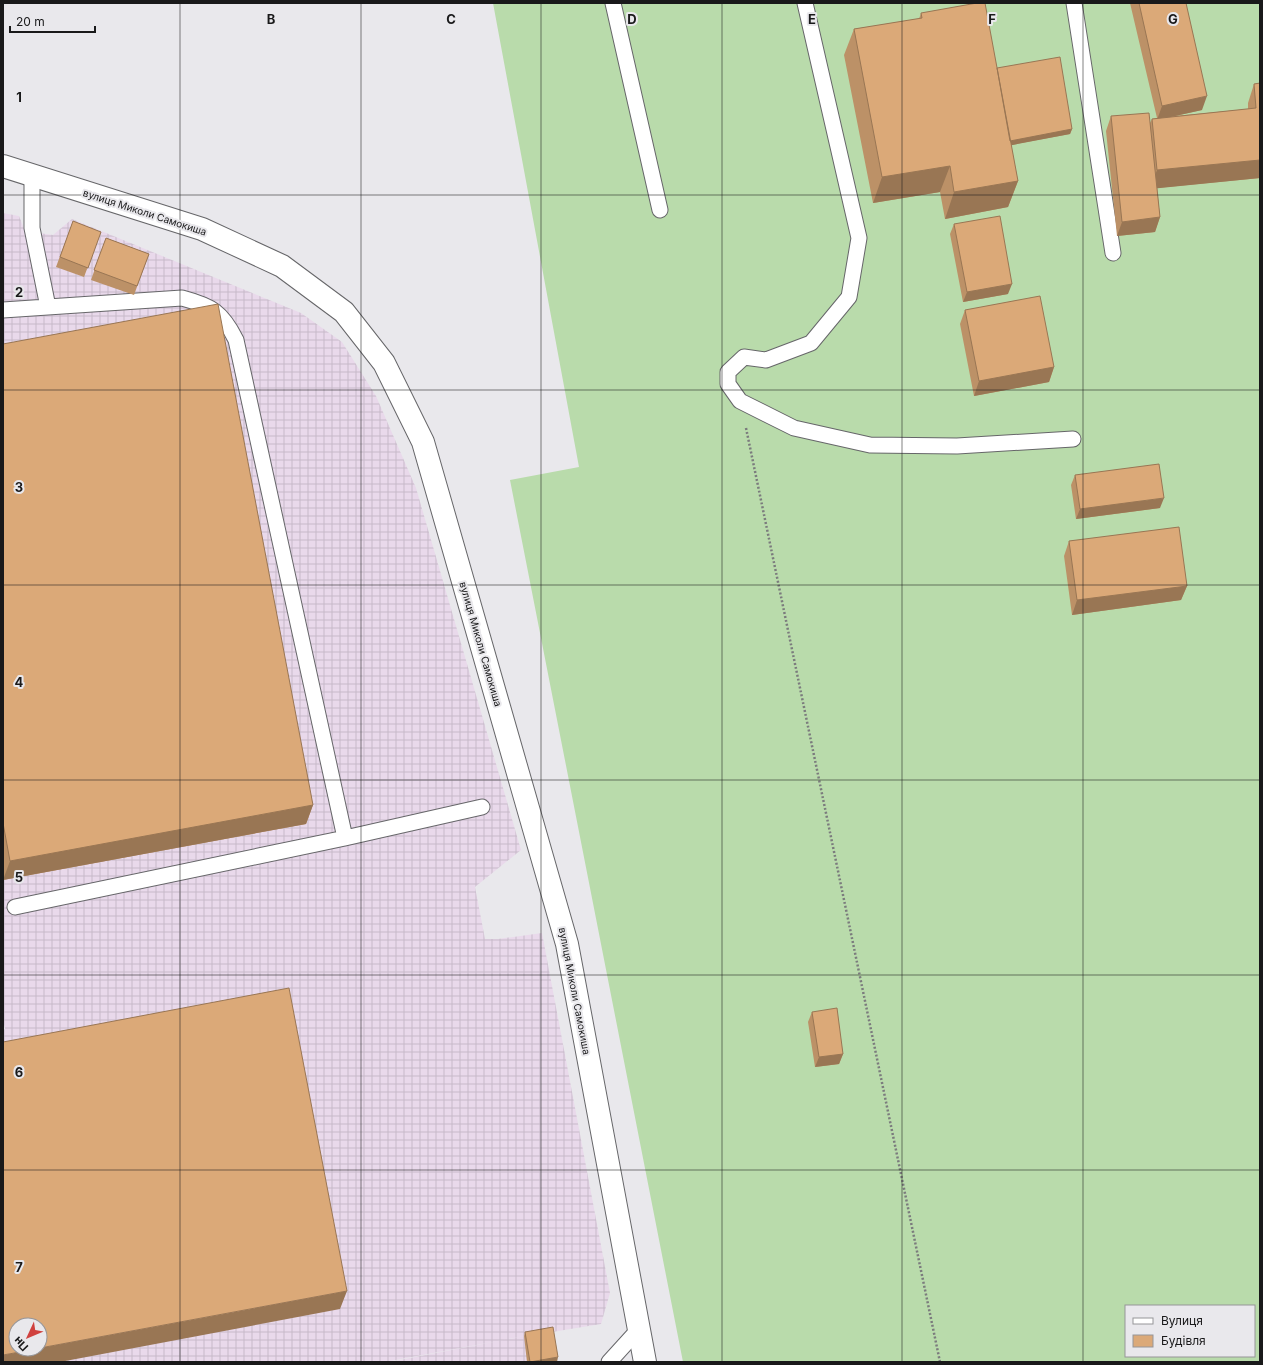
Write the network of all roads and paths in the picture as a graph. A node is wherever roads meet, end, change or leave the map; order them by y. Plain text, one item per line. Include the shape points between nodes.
1 (612, 3) edge
2 (805, 3) edge
3 (1074, 3) edge
4 (3, 166) edge
5 (32, 176) junction
6 (660, 210) dead end
7 (1113, 253) dead end
8 (48, 307) junction
9 (3, 310) edge
10 (740, 401) junction
11 (1073, 440) dead end
12 (482, 807) dead end
13 (345, 838) junction
14 (15, 907) dead end
15 (639, 1329) junction
16 (609, 1362) edge
17 (645, 1362) edge
18 (940, 1362) edge

1 - 6 lane
2 - 10 lane via 859,238 849,297 811,343 766,360 744,357 728,372 728,384
3 - 7 lane
4 - 5 street, вулиця Миколи Самокиша
5 - 8 lane via 32,228
5 - 15 street, вулиця Миколи Самокиша via 202,229 282,266 344,312 384,363 423,442 567,944
8 - 9 lane
8 - 13 lane via 182,298 204,304 226,321 236,340
10 - 11 lane via 794,428 870,445 957,446
10 - 18 path
12 - 13 lane
13 - 14 lane
15 - 16 lane
15 - 17 street, вулиця Миколи Самокиша

